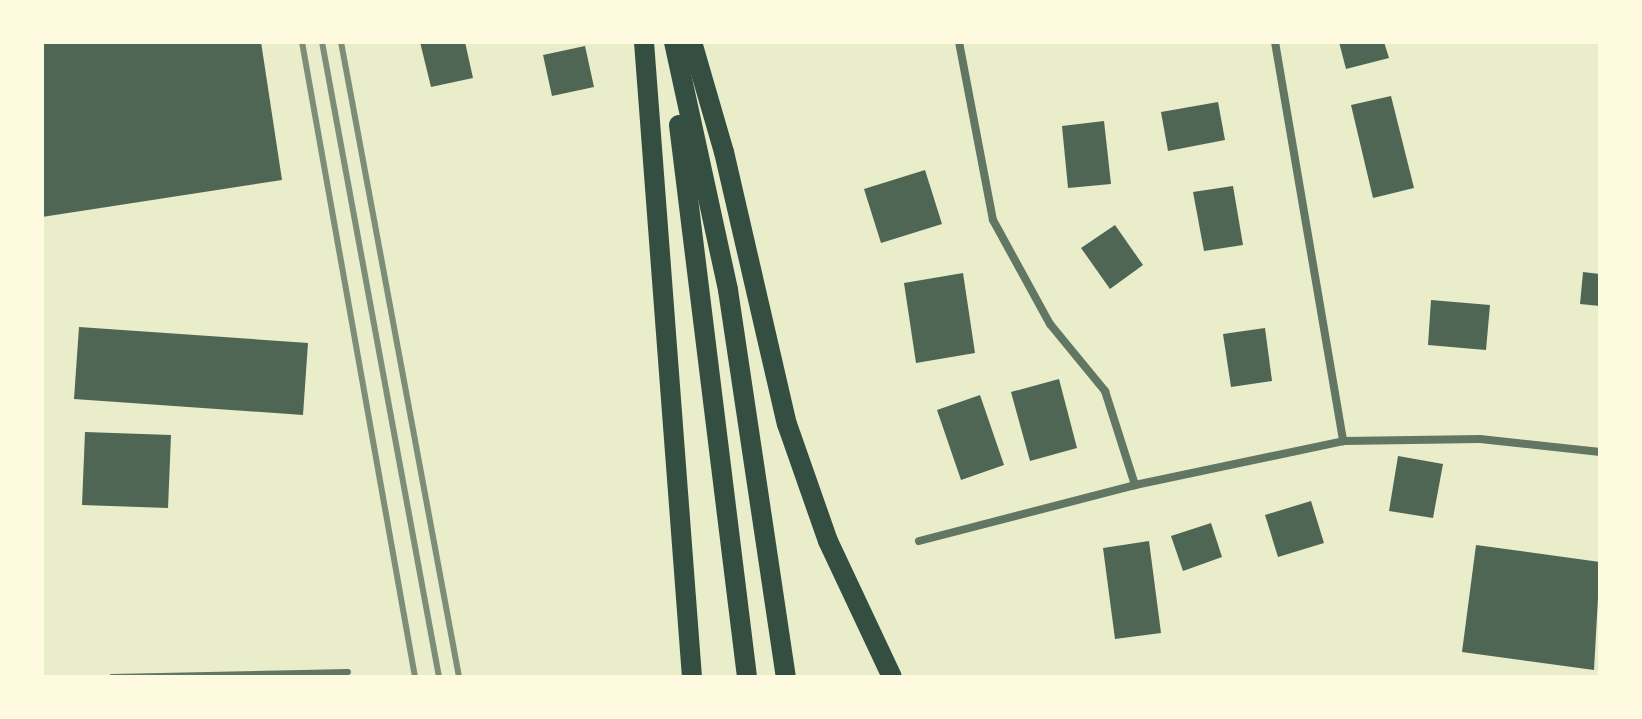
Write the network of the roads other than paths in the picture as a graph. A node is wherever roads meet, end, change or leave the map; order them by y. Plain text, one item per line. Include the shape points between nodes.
1 (644, 42) edge
2 (665, 42) edge
3 (674, 42) edge
4 (692, 42) edge
5 (959, 42) edge
6 (1275, 42) edge
7 (1343, 441) junction
8 (1600, 452) edge
9 (1135, 485) junction
10 (919, 541) dead end
11 (348, 672) dead end
12 (112, 677) edge
13 (692, 677) edge
14 (747, 677) edge
15 (786, 677) edge
16 (892, 677) edge

1 - 13 main road
2 - 14 main road via 687,173
3 - 15 main road via 728,290
4 - 16 main road via 724,152 787,424 828,541
5 - 9 street via 993,220 1050,324 1105,391
6 - 7 street
7 - 8 street via 1480,439
7 - 9 street
9 - 10 street
11 - 12 lane

